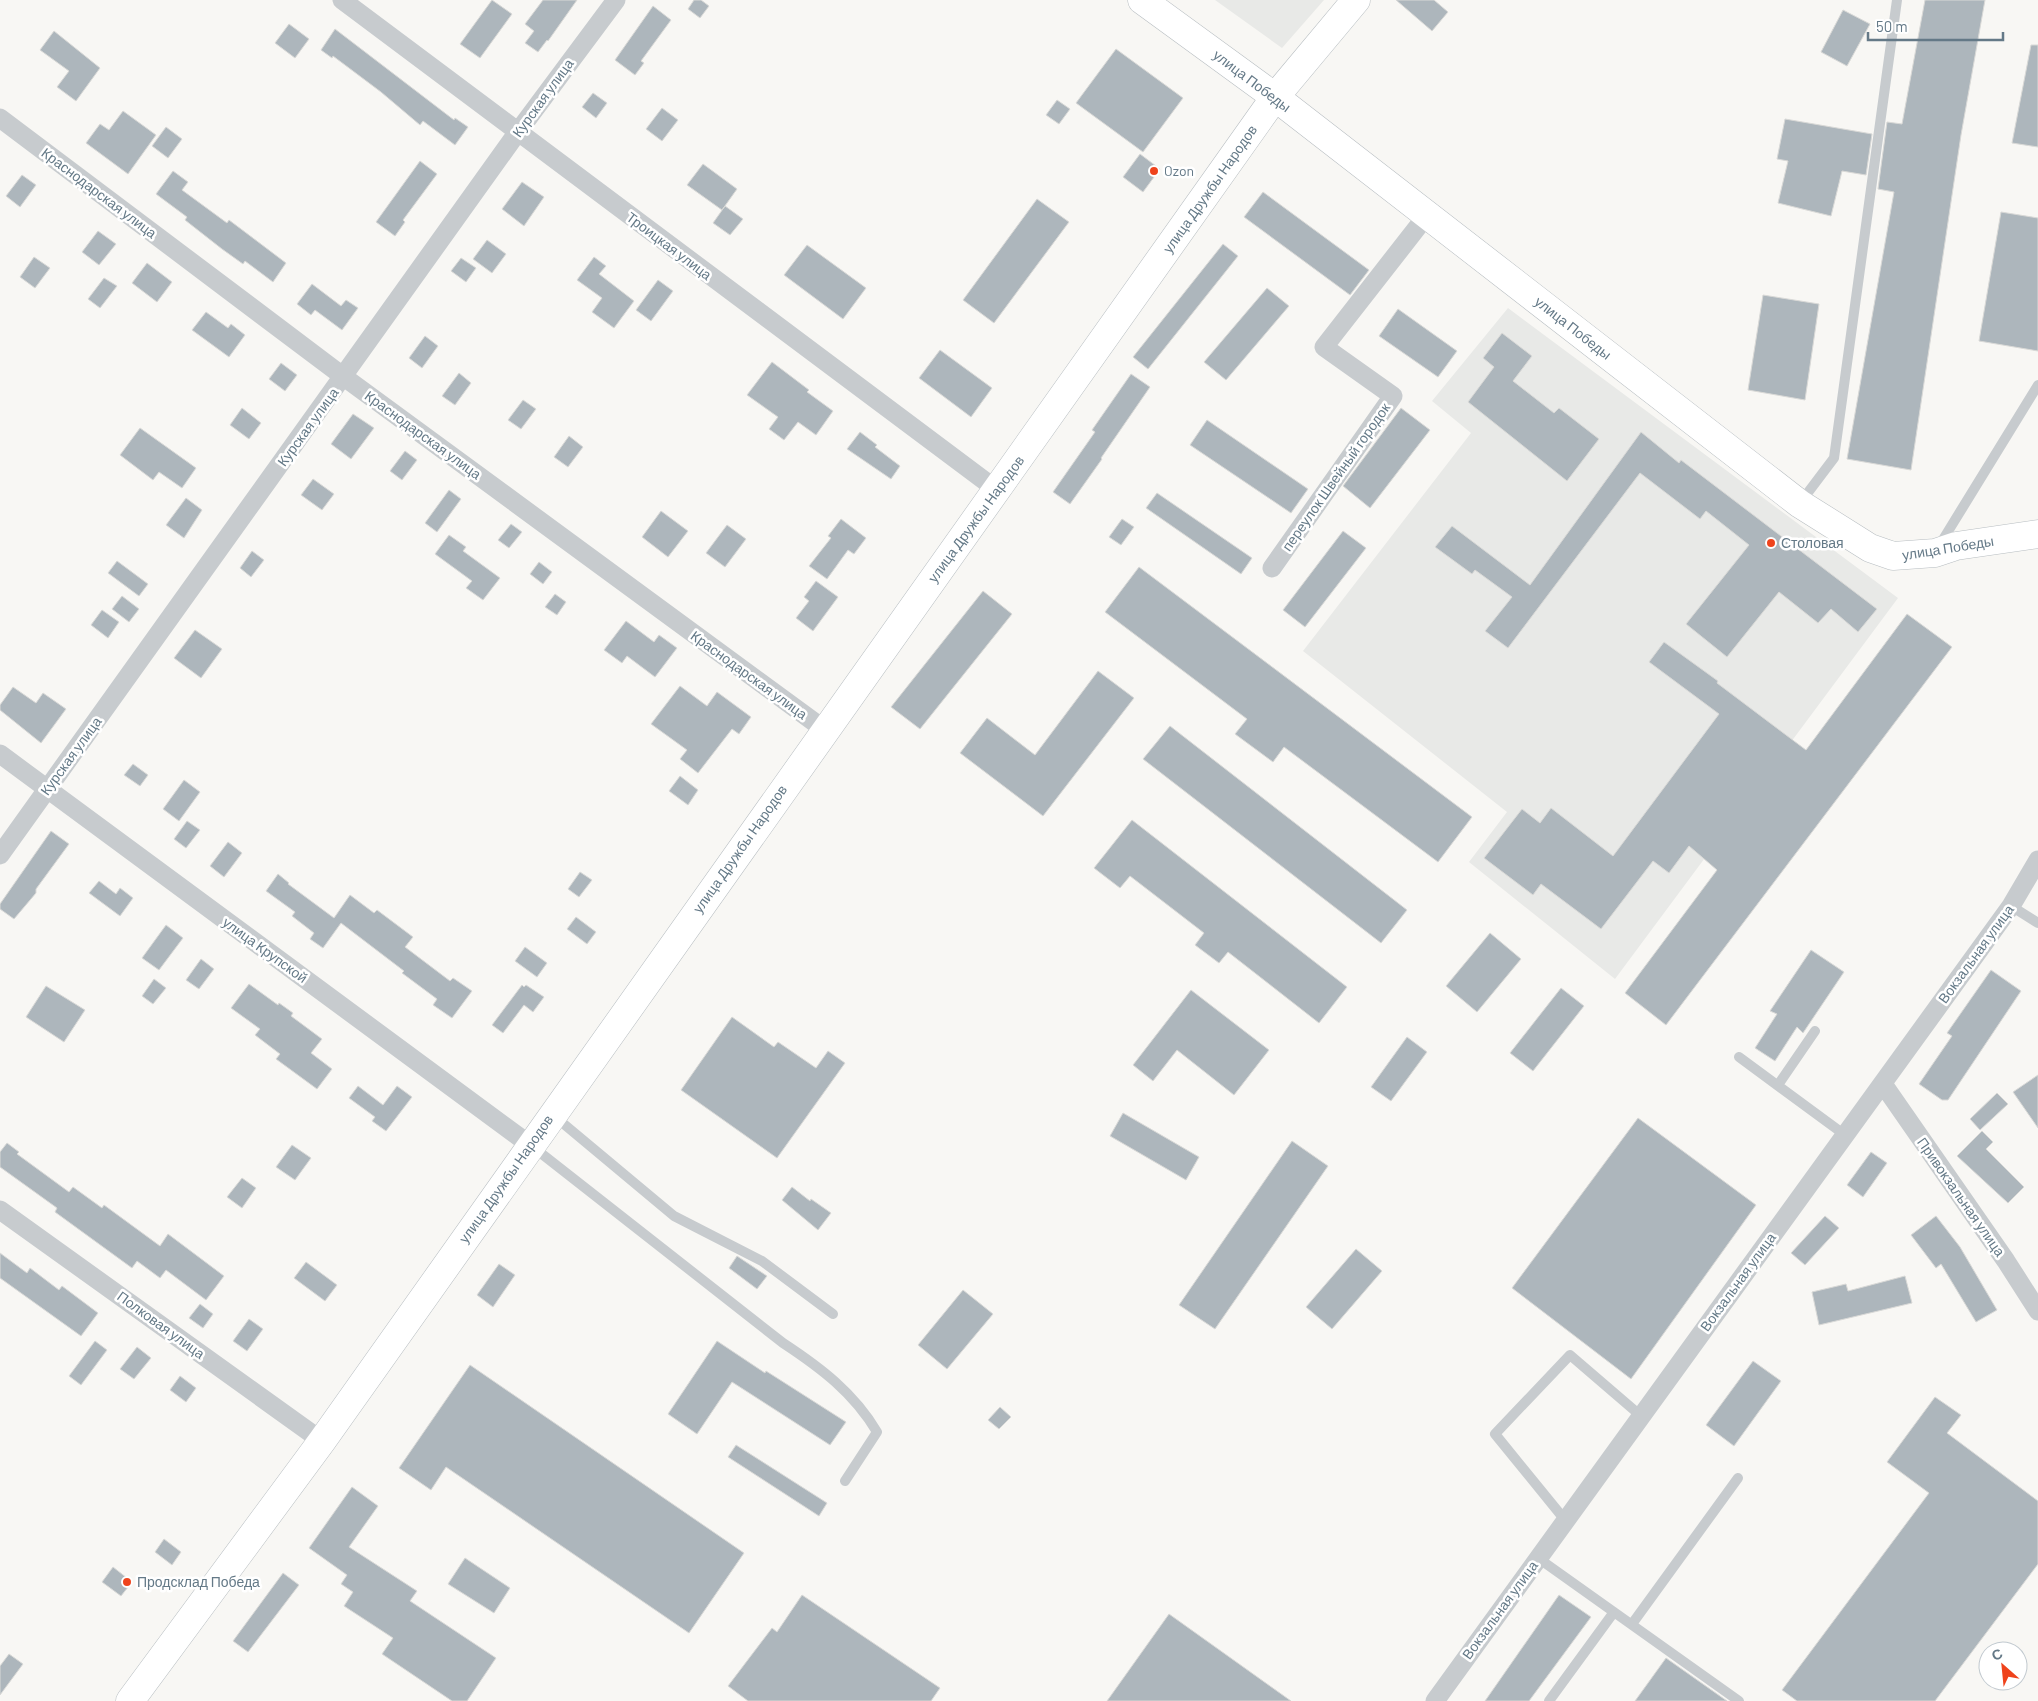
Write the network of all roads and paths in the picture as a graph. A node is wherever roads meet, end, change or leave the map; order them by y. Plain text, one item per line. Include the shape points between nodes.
1 (342, 0) edge
2 (616, 0) edge
3 (1142, 0) edge
4 (1356, 0) edge
5 (1898, 0) edge
6 (1274, 97) junction
7 (0, 118) edge
8 (517, 133) junction
9 (1427, 215) junction
10 (344, 377) junction
11 (2038, 385) edge
12 (997, 490) junction
13 (1800, 504) junction
14 (2038, 534) edge
15 (1934, 553) junction
16 (1272, 568) dead end
17 (825, 730) junction
18 (0, 754) edge
19 (46, 789) junction
20 (0, 855) edge
21 (2038, 860) edge
22 (2011, 906) junction
23 (2038, 923) edge
24 (1815, 1031) dead end
25 (1739, 1057) dead end
26 (1883, 1084) junction
27 (1778, 1085) junction
28 (552, 1114) junction
29 (1845, 1135) junction
30 (530, 1145) junction
31 (0, 1210) edge
32 (2038, 1311) edge
33 (833, 1314) dead end
34 (1640, 1416) junction
35 (322, 1440) junction
36 (1738, 1478) dead end
37 (845, 1481) dead end
38 (1565, 1520) junction
39 (1538, 1558) junction
40 (1614, 1612) junction
41 (1632, 1624) junction
42 (130, 1701) edge
43 (1434, 1701) edge
44 (1549, 1701) edge
45 (1740, 1701) edge

1 - 8 street, Троицкая улица
2 - 8 street, Курская улица
3 - 6 street, улица Победы
4 - 6 street, улица Дружбы Народов
5 - 13 lane via 1834,458
6 - 9 street, улица Победы
6 - 12 street, улица Дружбы Народов
7 - 10 street, Краснодарская улица
8 - 10 street, Курская улица
8 - 12 street, Троицкая улица
9 - 13 street, улица Победы
9 - 16 street, переулок Швейный городок via 1324,347 1393,396
10 - 17 street, Краснодарская улица
10 - 19 street, Курская улица
11 - 15 lane
12 - 17 street, улица Дружбы Народов
13 - 15 street, улица Победы via 1870,548 1893,556
14 - 15 street, улица Победы via 1956,546
17 - 28 street, улица Дружбы Народов
18 - 19 street, улица Крупской
19 - 20 street, Курская улица
19 - 30 street, улица Крупской
21 - 22 street, Вокзальная улица
22 - 23 lane
22 - 26 street, Вокзальная улица
24 - 27 lane
25 - 27 lane
26 - 29 street, Вокзальная улица
26 - 32 street, Привокзальная улица
27 - 29 lane
28 - 30 street, улица Дружбы Народов
28 - 33 lane via 674,1216 762,1261
29 - 34 street, Вокзальная улица
30 - 35 street, улица Дружбы Народов
30 - 37 lane via 783,1343 815,1364 865,1411 877,1432
31 - 35 street, Полковая улица
34 - 38 street, Вокзальная улица
34 - 38 lane via 1570,1356 1495,1434
35 - 42 street, улица Дружбы Народов
36 - 41 lane
38 - 39 street, Вокзальная улица
39 - 40 lane
39 - 43 street, Вокзальная улица
40 - 41 lane
40 - 44 lane
41 - 45 lane

